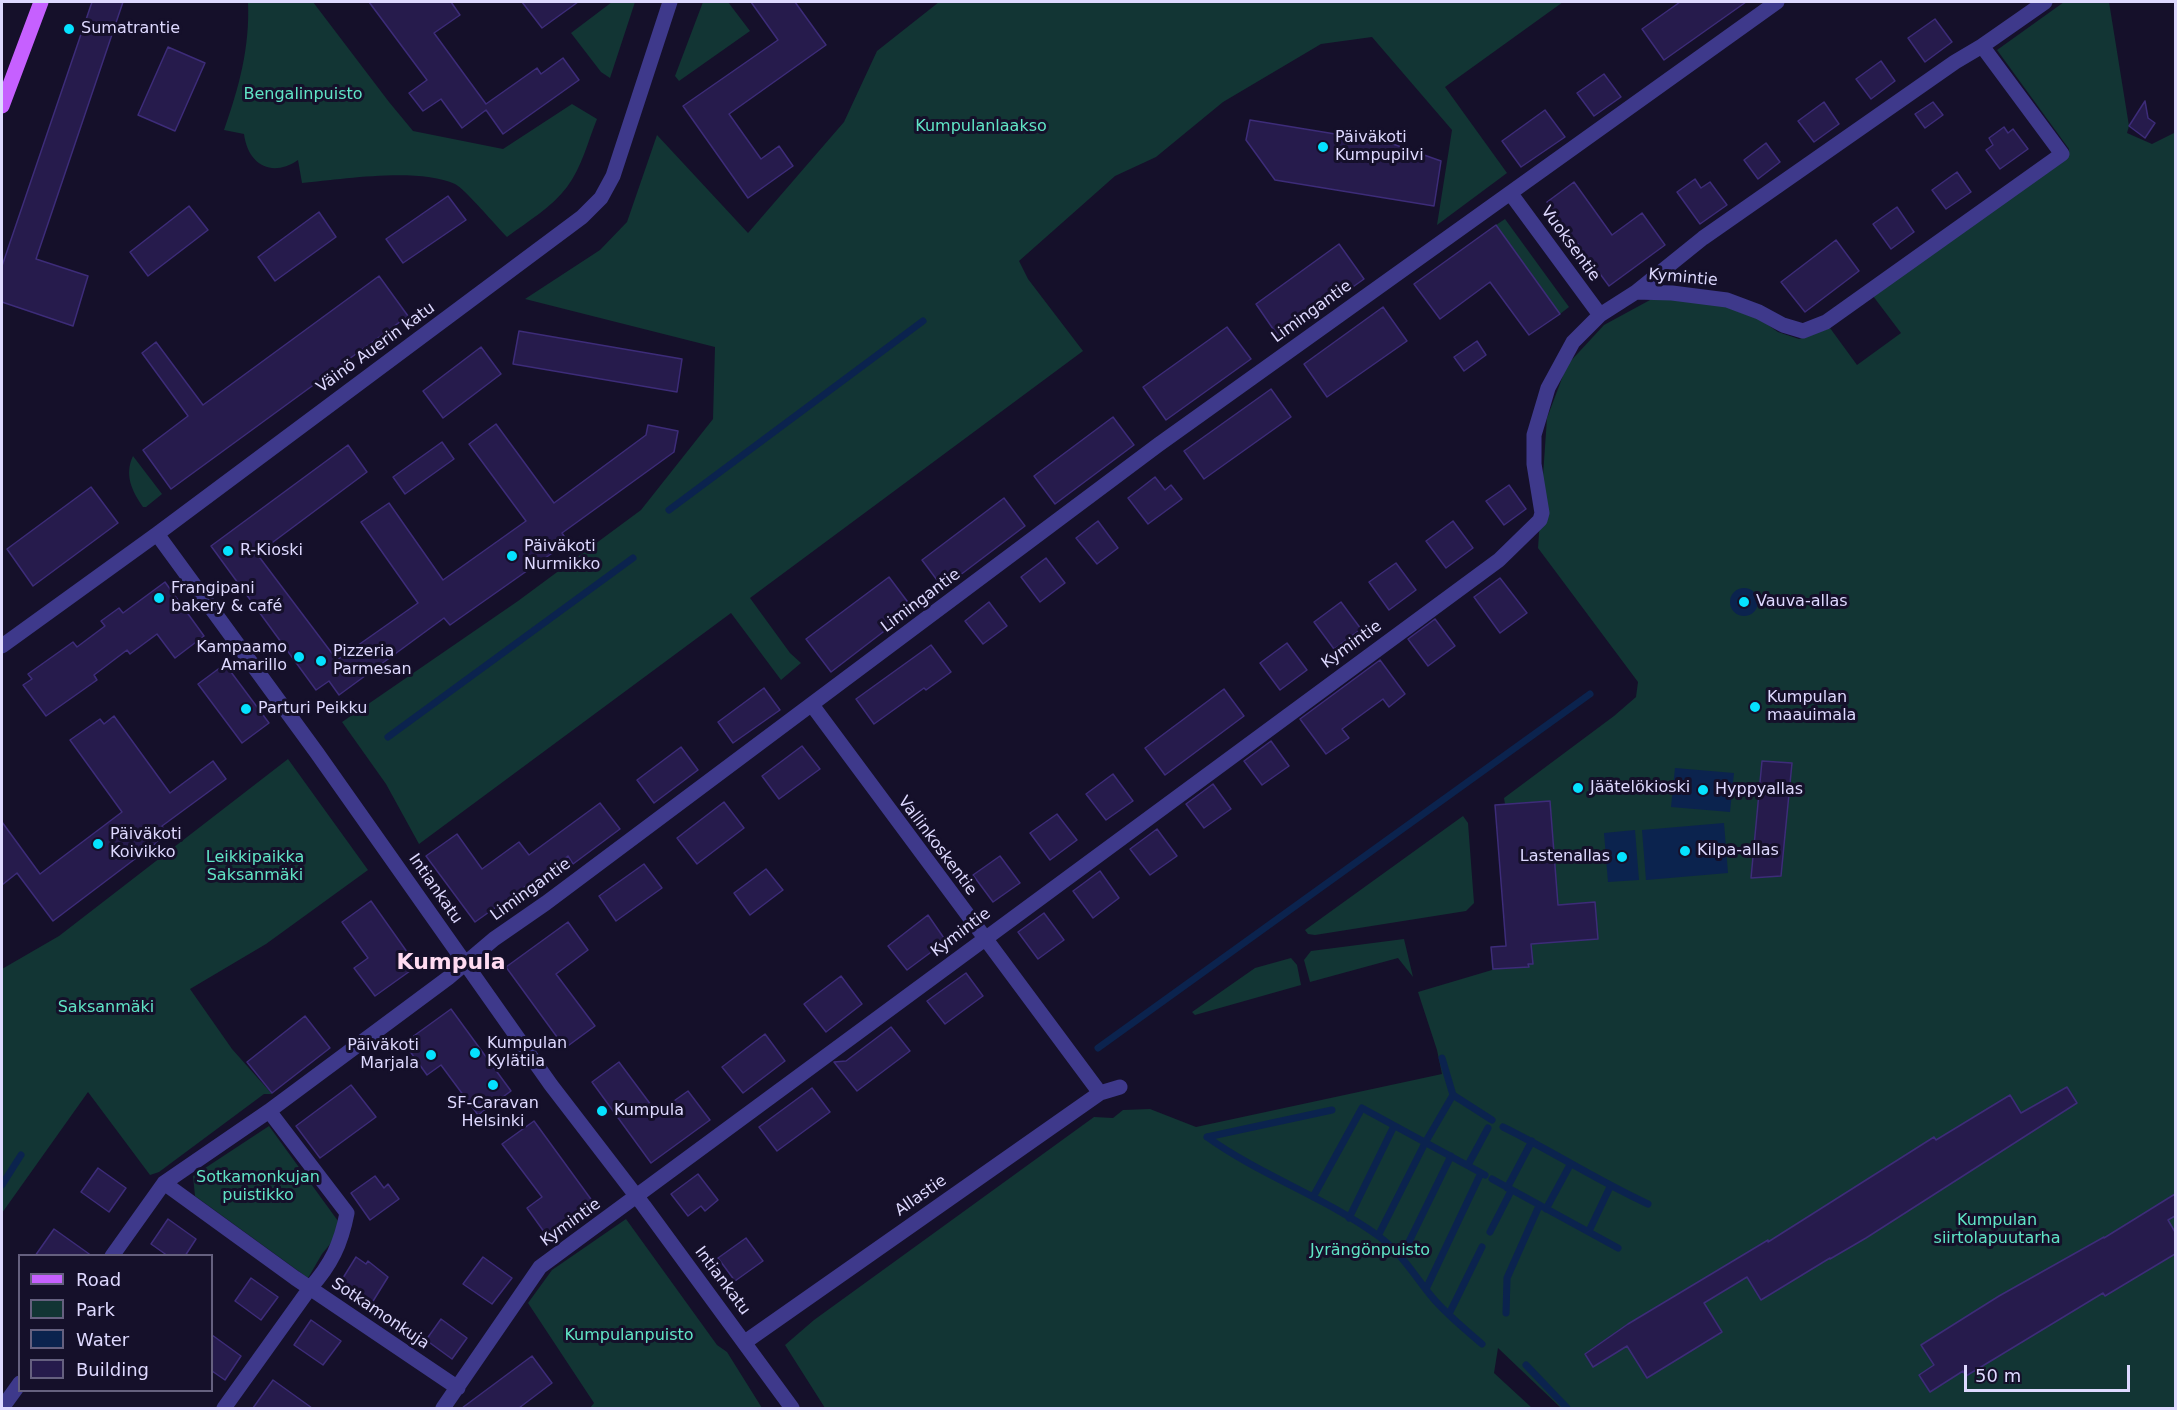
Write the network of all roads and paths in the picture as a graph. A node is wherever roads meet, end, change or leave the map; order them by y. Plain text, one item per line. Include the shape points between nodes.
1 (40, 2) edge
2 (670, 2) edge
3 (1777, 2) edge
4 (2045, 2) edge
5 (1982, 46) junction
6 (2, 106) edge
7 (1511, 194) junction
8 (1636, 292) junction
9 (1599, 315) junction
10 (157, 534) junction
11 (2, 646) edge
12 (812, 705) junction
13 (984, 938) junction
14 (465, 963) junction
15 (1120, 1087) dead end
16 (1100, 1093) junction
17 (269, 1111) junction
18 (164, 1183) junction
19 (636, 1196) junction
20 (113, 1254) edge
21 (310, 1288) junction
22 (745, 1342) junction
23 (18, 1386) edge
24 (458, 1388) junction
25 (2, 1408) edge
26 (224, 1408) edge
27 (443, 1408) edge
28 (792, 1408) edge

1 - 6 main road
2 - 10 street, Väinö Auerin katu via 622,151 601,198 551,242
3 - 7 street, Limingantie
4 - 5 street
5 - 8 street via 1703,238
5 - 8 street, Kymintie via 2062,154 1826,322 1803,331 1727,300
7 - 9 street, Vuoksentie
7 - 12 street, Limingantie via 1158,445
8 - 9 street, Kymintie
9 - 13 street, Kymintie via 1562,360 1548,388 1534,435 1540,520 1499,560
10 - 11 street, Väinö Auerin katu
10 - 14 street, Intiankatu
12 - 13 street, Vallinkoskentie
12 - 14 street, Limingantie
13 - 16 street, Vallinkoskentie
13 - 19 street, Kymintie
14 - 17 street, Limingantie
14 - 19 street, Intiankatu
15 - 16 street, Allastie
16 - 22 street, Allastie
17 - 18 street, Limingantie
17 - 21 street, Sotkamonkuja via 347,1214 342,1240 324,1273
18 - 20 street, Limingantie
18 - 21 street
19 - 22 street, Intiankatu
19 - 24 street, Kymintie via 540,1267
21 - 24 street, Sotkamonkuja
21 - 26 street
22 - 28 street, Intiankatu
23 - 25 street
24 - 27 street, Kymintie

